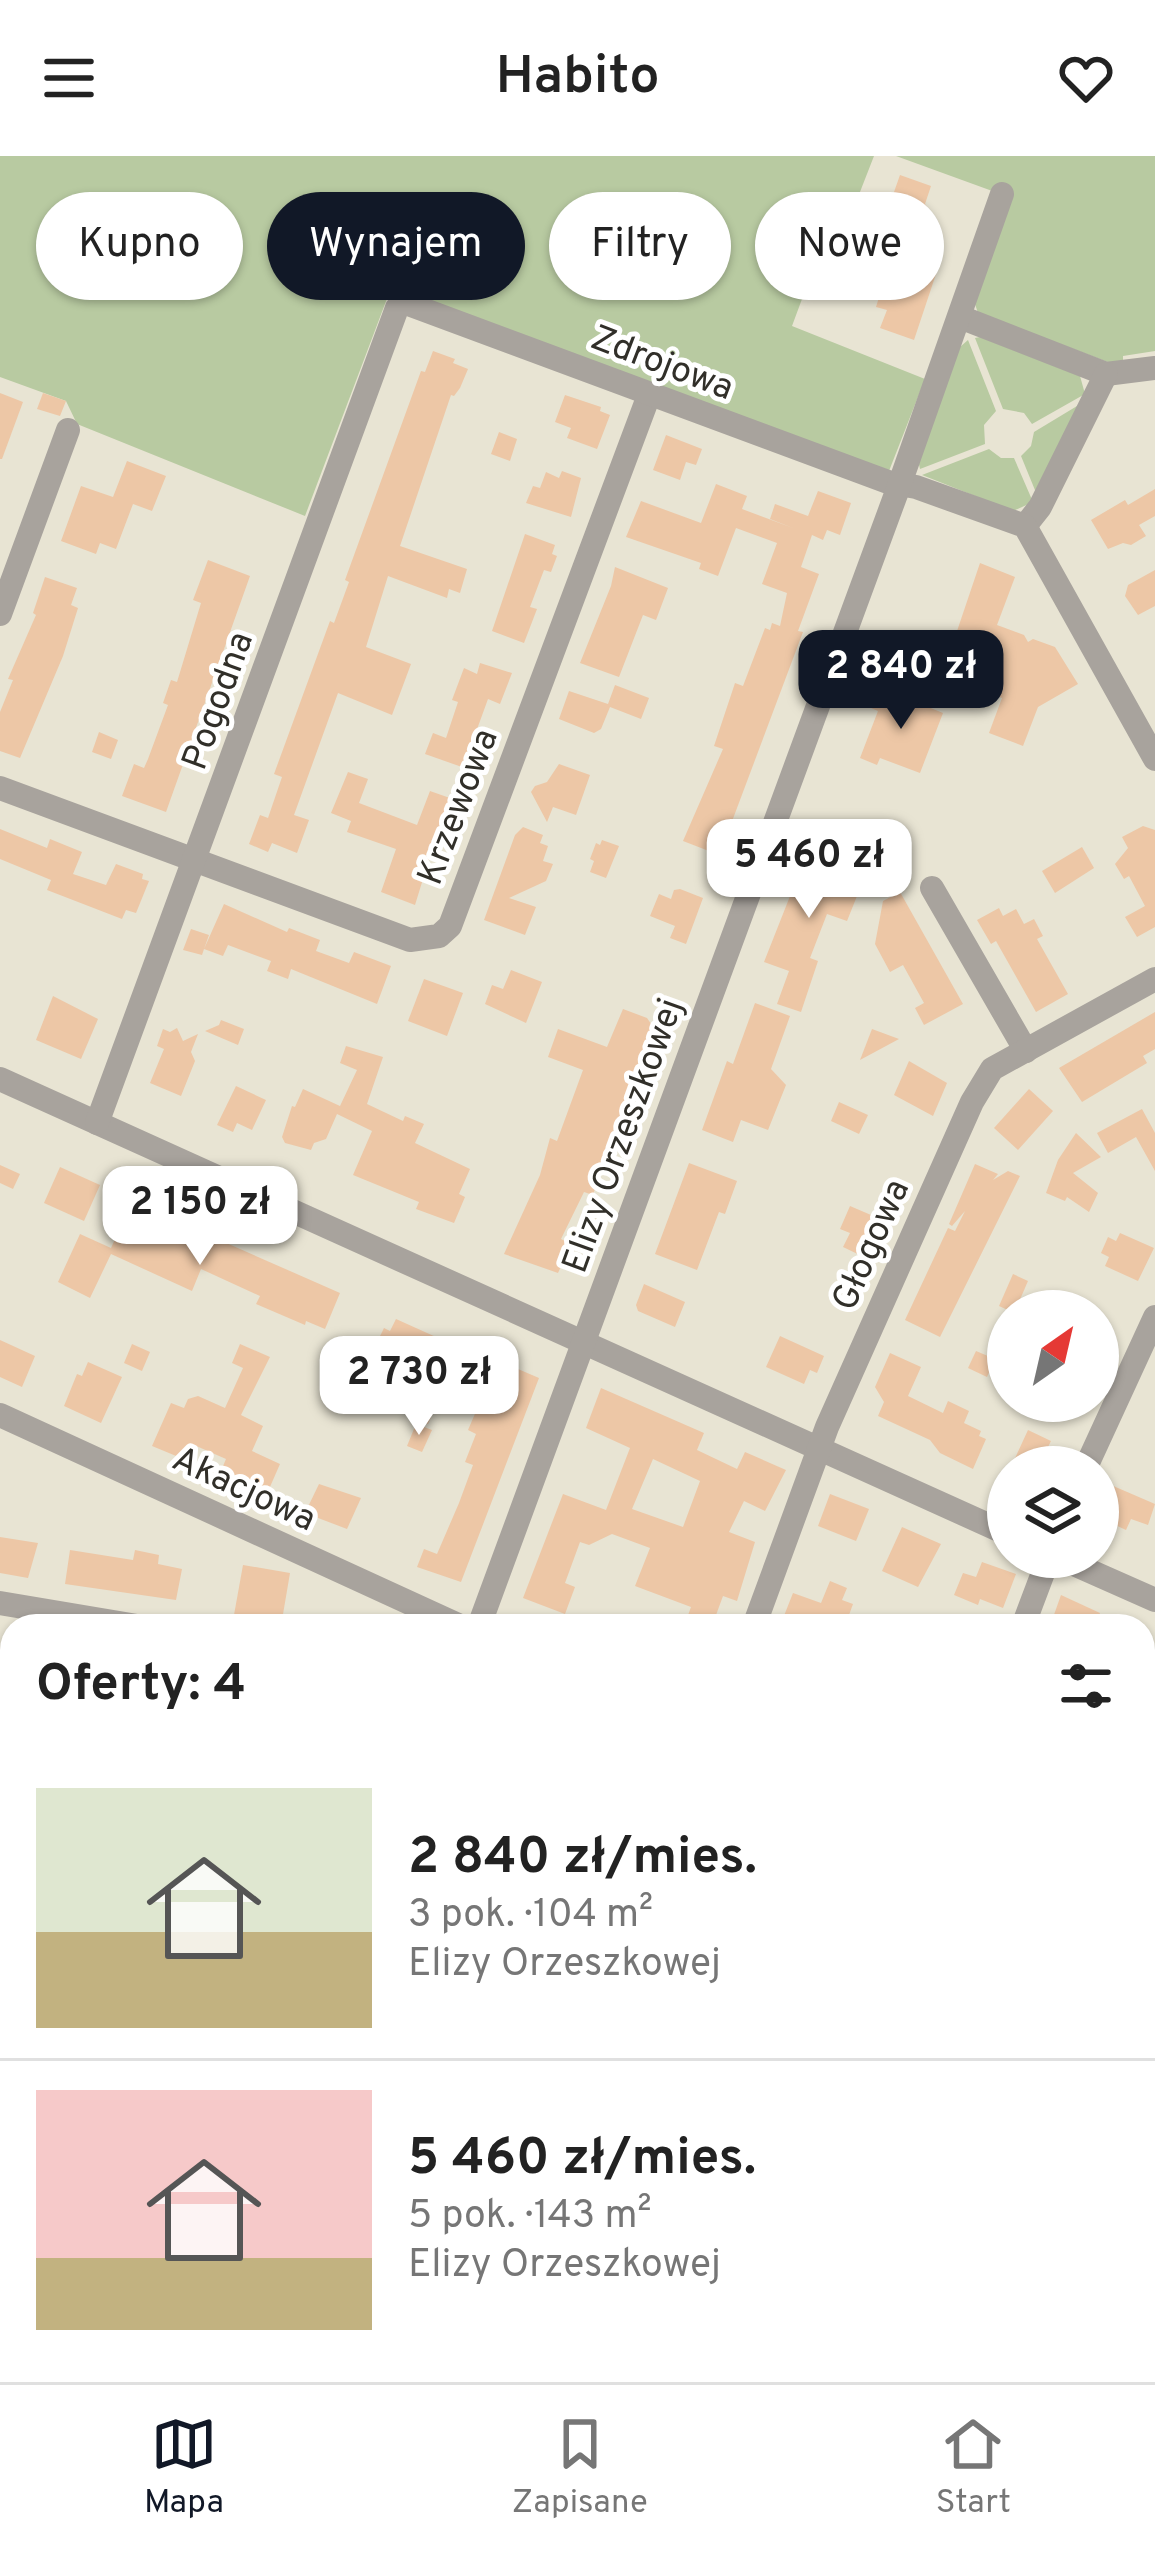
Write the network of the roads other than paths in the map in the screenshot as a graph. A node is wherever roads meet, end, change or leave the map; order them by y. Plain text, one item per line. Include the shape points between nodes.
1 (1002, 194) dead end
2 (403, 302) joint
3 (960, 317) junction
4 (1155, 368) edge
5 (1106, 374) junction
6 (649, 395) junction
7 (68, 430) dead end
8 (899, 486) junction
9 (1025, 526) junction
10 (0, 614) edge
11 (1155, 759) edge
12 (0, 788) edge
13 (195, 861) junction
14 (932, 888) dead end
15 (1155, 979) edge
16 (1026, 1051) junction
17 (0, 1078) edge
18 (97, 1123) junction
19 (1155, 1317) edge
20 (583, 1341) junction
21 (0, 1415) edge
22 (1096, 1446) edge
23 (819, 1449) junction
24 (987, 1525) edge
25 (1041, 1578) edge
26 (1105, 1578) edge
27 (1155, 1600) edge
28 (0, 1603) edge
29 (66, 1614) edge
30 (434, 1614) edge
31 (482, 1614) edge
32 (758, 1614) edge
33 (1028, 1614) edge

1 - 3 street, Elizy Orzeszkowej
2 - 6 street, Zdrojowa
2 - 13 street, Pogodna
3 - 5 street
3 - 8 street, Elizy Orzeszkowej
4 - 5 street
5 - 9 street
6 - 8 street, Zdrojowa
6 - 13 street, Krzewowa via 450,926 410,940
7 - 10 street
8 - 9 street, Zdrojowa
8 - 20 street, Elizy Orzeszkowej
9 - 11 street
12 - 13 street, Krzewowa
13 - 18 street, Pogodna
14 - 16 street
15 - 16 street, Głogowa
16 - 23 street, Głogowa via 992,1070 972,1102
17 - 18 street
18 - 20 street
19 - 22 street
20 - 23 street
20 - 31 street, Elizy Orzeszkowej
21 - 30 street, Akacjowa
23 - 24 street
23 - 32 street, Głogowa
25 - 33 street
26 - 27 street
28 - 29 street

